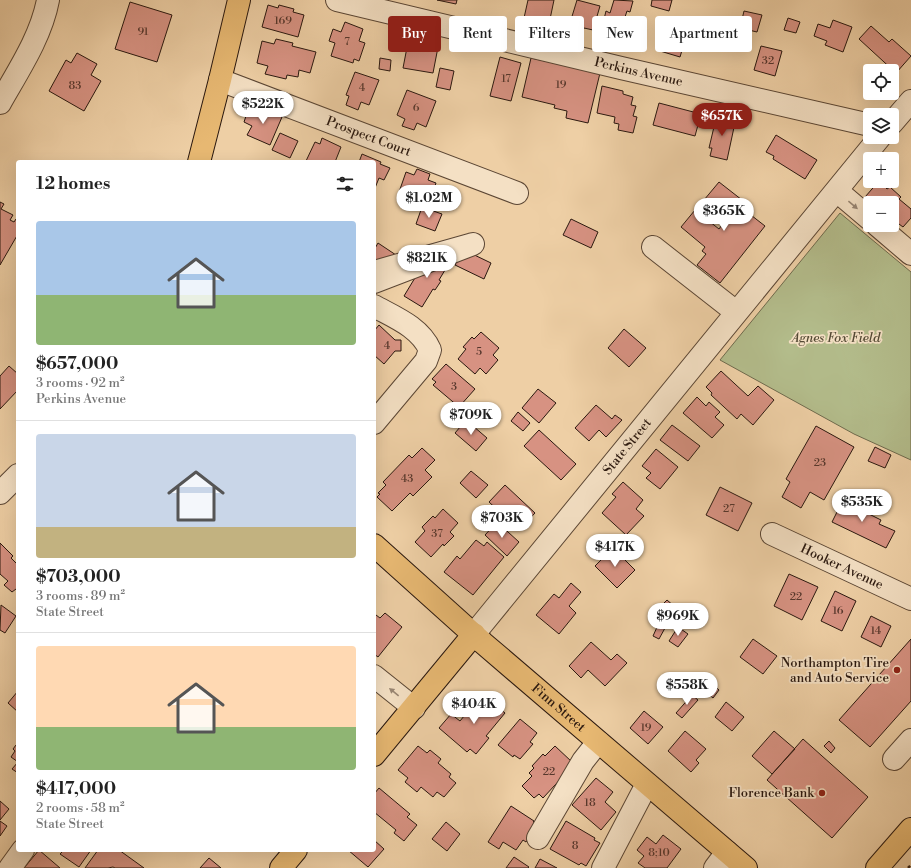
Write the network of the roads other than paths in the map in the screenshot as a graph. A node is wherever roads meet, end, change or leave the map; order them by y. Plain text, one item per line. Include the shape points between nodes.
1 (48, 0) edge
2 (239, 0) edge
3 (337, 0) edge
4 (220, 80) junction
5 (911, 101) edge
6 (0, 103) edge
7 (899, 115) edge
8 (863, 123) edge
9 (874, 144) edge
10 (200, 160) edge
11 (837, 191) junction
12 (517, 193) dead end
13 (863, 213) edge
14 (885, 232) edge
15 (653, 247) dead end
16 (911, 254) edge
17 (376, 271) edge
18 (376, 281) edge
19 (376, 307) edge
20 (736, 312) junction
21 (376, 421) edge
22 (16, 476) edge
23 (0, 493) edge
24 (772, 534) dead end
25 (376, 548) edge
26 (911, 599) edge
27 (474, 634) junction
28 (376, 678) edge
29 (414, 708) junction
30 (911, 740) edge
31 (598, 742) junction
32 (376, 753) edge
33 (894, 759) dead end
34 (647, 784) junction
35 (911, 829) edge
36 (538, 838) dead end
37 (22, 852) edge
38 (294, 852) edge
39 (721, 860) edge
40 (10, 868) edge
41 (282, 868) edge
42 (602, 868) edge
43 (746, 868) edge
44 (877, 868) edge

1 - 6 street via 32,47
2 - 4 main road
3 - 8 street, Perkins Avenue
4 - 10 main road
4 - 12 street, Prospect Court
5 - 7 street
9 - 11 street, State Street
11 -> 13 street
11 - 20 street, State Street
14 - 16 street
15 - 20 street
17 - 18 street via 472,244
19 - 21 street via 415,329 426,340 430,350 426,361
20 - 27 street, State Street
22 - 23 street
24 - 26 street, Hooker Avenue
25 - 27 main road, Finn Street
27 - 29 main road, State Street
27 - 31 main road, Finn Street
29 -> 28 street
29 - 32 main road, State Street
30 - 33 street
31 - 34 main road, Finn Street
31 - 36 street via 583,761
34 - 39 main road, Finn Street
34 - 42 street
35 - 44 main road
37 - 40 street
38 - 41 main road
39 - 43 main road, Finn Street

